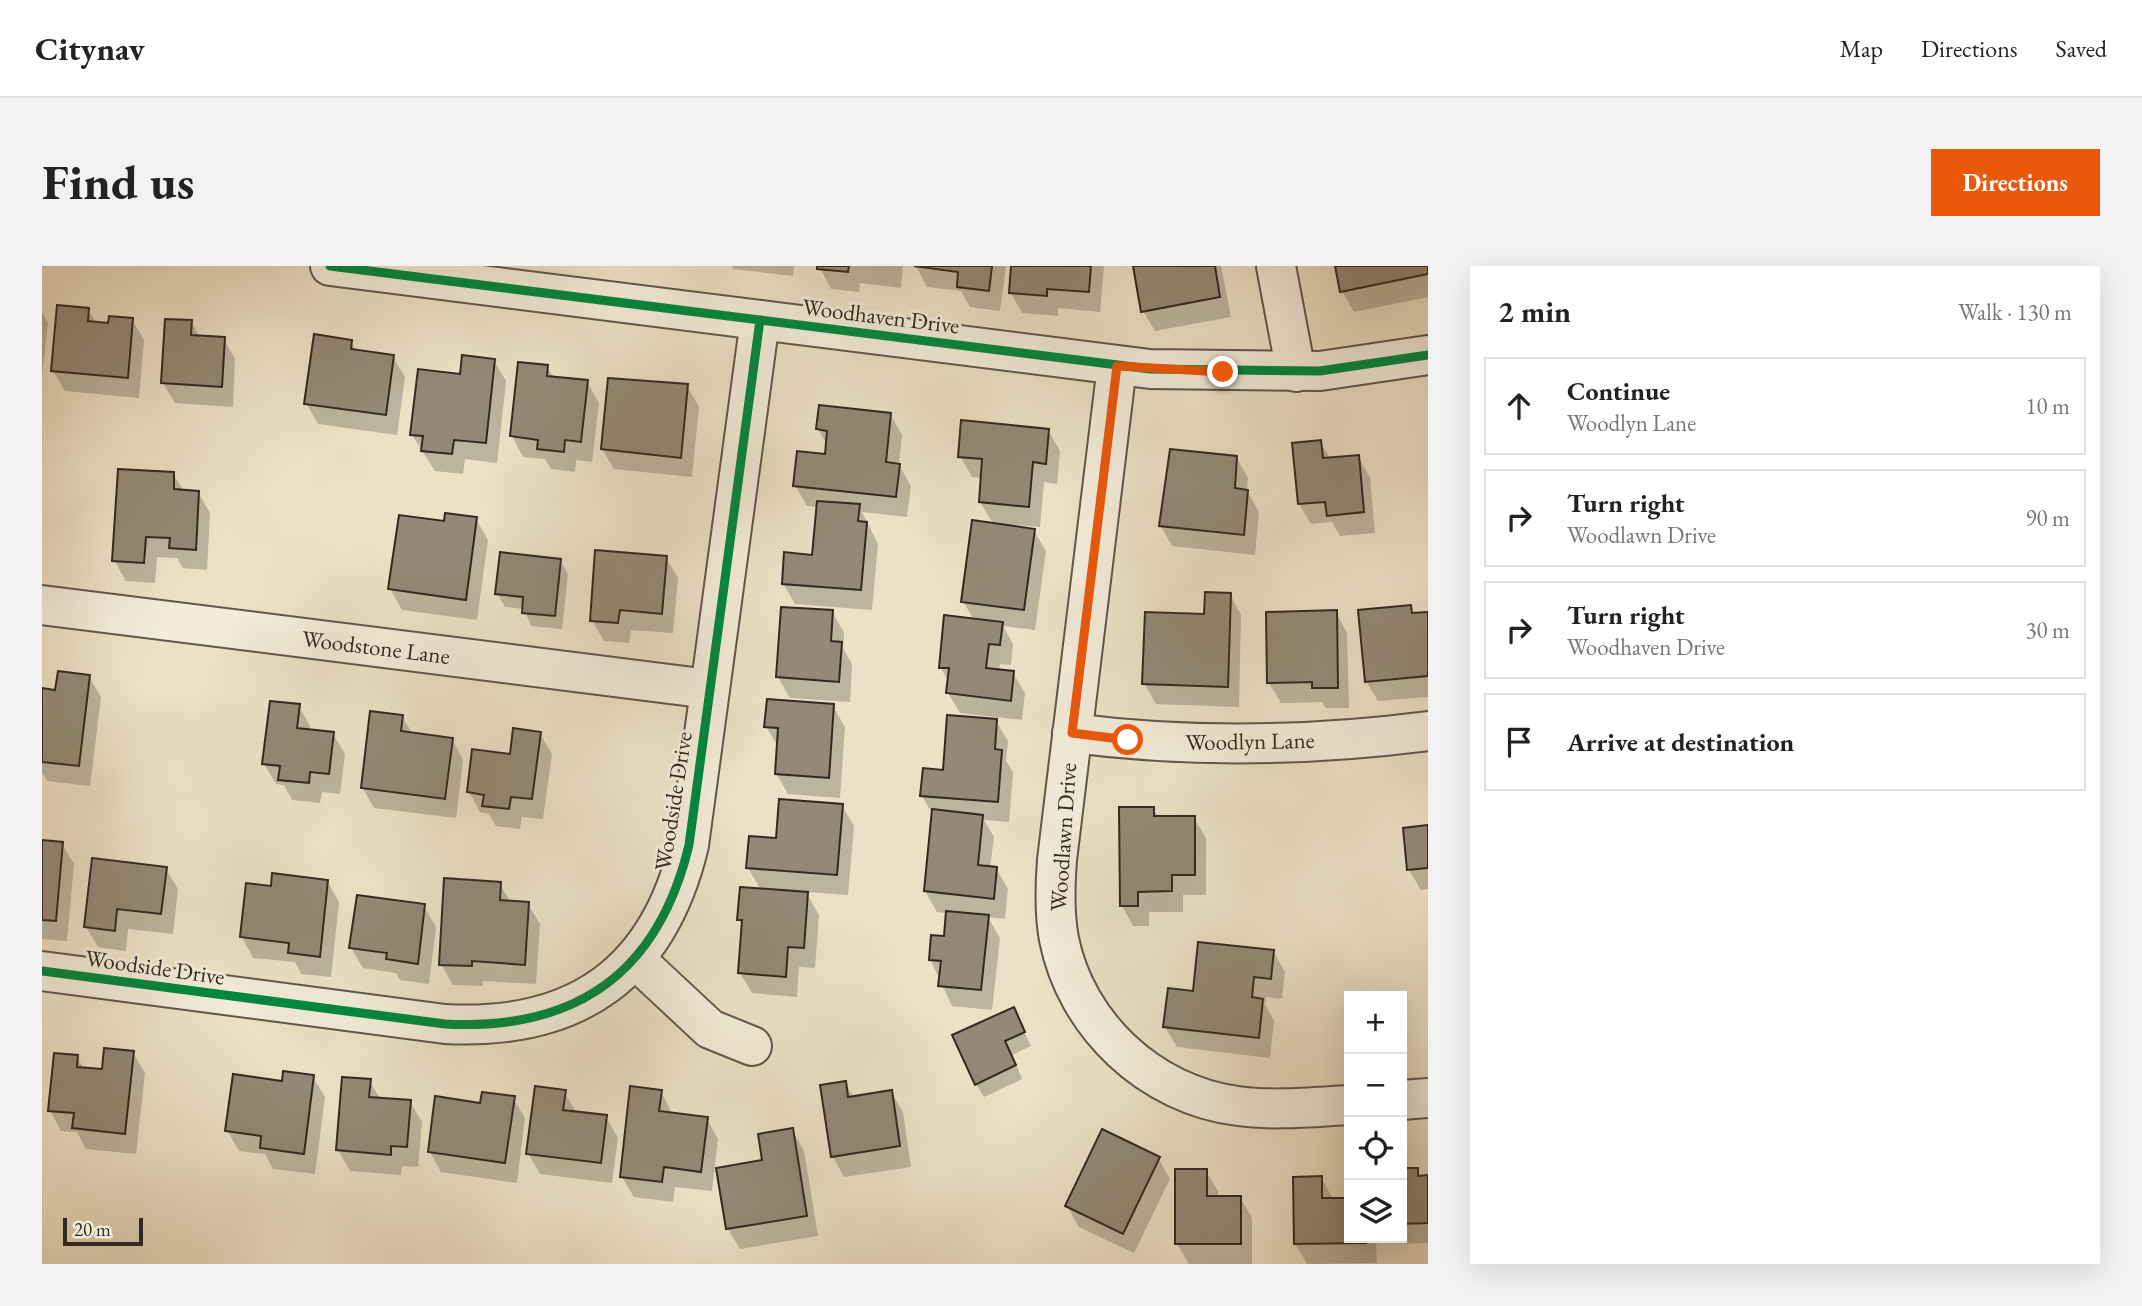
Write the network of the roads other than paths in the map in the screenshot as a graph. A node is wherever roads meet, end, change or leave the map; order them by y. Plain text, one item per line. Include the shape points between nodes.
1 (330, 266) edge
2 (1276, 266) edge
3 (760, 320) junction
4 (1428, 355) edge
5 (1117, 366) junction
6 (1296, 372) junction
7 (42, 605) edge
8 (709, 689) junction
9 (1428, 731) edge
10 (1072, 733) junction
11 (635, 960) junction
12 (42, 971) edge
13 (752, 1046) dead end
14 (1428, 1098) edge
15 (1407, 1100) edge
16 (1344, 1105) edge

1 - 3 street, Woodhaven Drive
2 - 6 street
3 - 5 street, Woodhaven Drive
3 - 8 street, Woodside Drive
4 - 6 street, Woodhaven Drive
5 - 6 street, Woodhaven Drive
5 - 10 street, Woodlawn Drive
7 - 8 street, Woodstone Lane
8 - 11 street, Woodside Drive via 683,870 669,910
9 - 10 street, Woodlyn Lane via 1260,742 1156,741
10 - 16 street, Woodlawn Drive via 1057,860 1057,924 1068,972 1093,1018 1147,1071 1207,1100 1259,1107
11 - 12 street, Woodside Drive via 599,989 560,1011 509,1024 467,1026
11 - 13 street via 710,1029
14 - 15 street

